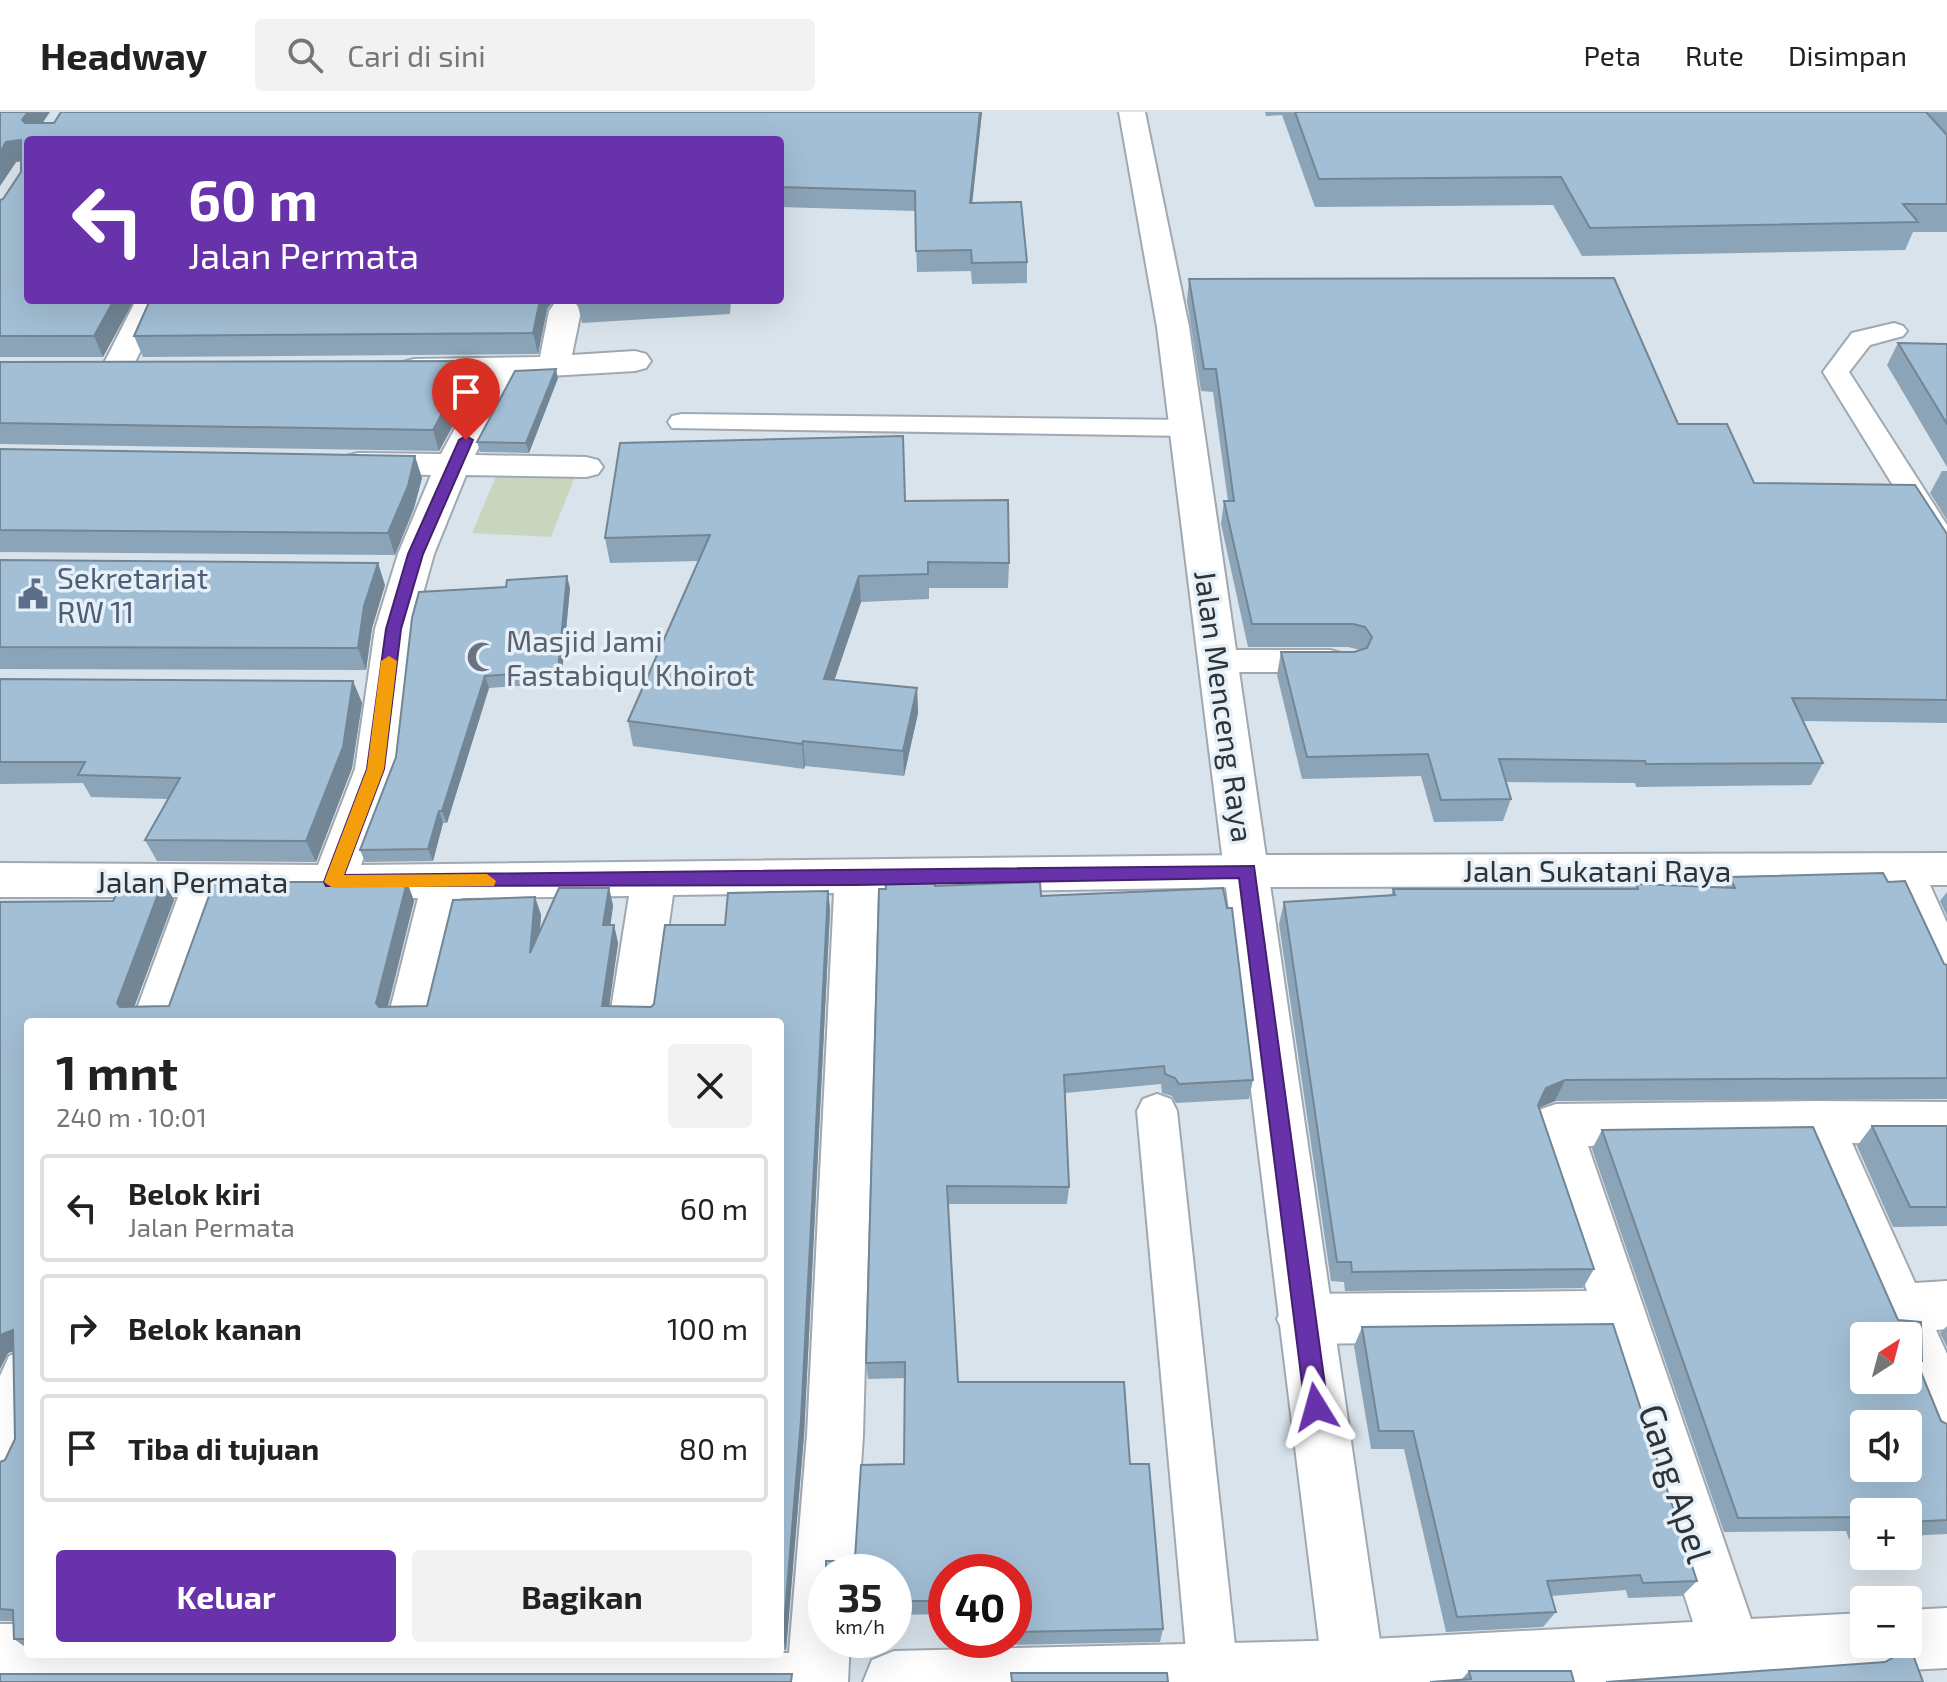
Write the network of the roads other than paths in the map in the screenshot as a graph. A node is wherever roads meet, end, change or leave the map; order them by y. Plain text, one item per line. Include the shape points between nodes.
1 (1132, 112) edge
2 (149, 304) edge
3 (565, 311) dead end
4 (1894, 331) dead end
5 (635, 361) dead end
6 (554, 366) junction
7 (117, 369) edge
8 (379, 369) edge
9 (504, 369) junction
10 (682, 422) dead end
11 (1187, 428) junction
12 (329, 462) edge
13 (453, 464) junction
14 (586, 467) dead end
15 (1947, 548) edge
16 (1219, 661) junction
17 (1348, 661) edge
18 (1947, 869) edge
19 (1248, 871) junction
20 (1901, 871) junction
21 (857, 878) junction
22 (0, 880) edge
23 (653, 880) junction
24 (206, 881) junction
25 (333, 882) junction
26 (444, 882) junction
27 (1947, 971) edge
28 (156, 1018) edge
29 (411, 1018) edge
30 (633, 1018) edge
31 (1157, 1111) dead end
32 (1818, 1122) junction
33 (1947, 1123) edge
34 (1923, 1307) edge
35 (1622, 1315) junction
36 (1304, 1319) junction
37 (24, 1385) edge
38 (1947, 1417) edge
39 (0, 1452) edge
40 (1947, 1638) edge
41 (1922, 1639) edge
42 (1850, 1644) edge
43 (1732, 1651) junction
44 (0, 1654) edge
45 (24, 1655) edge
46 (98, 1658) edge
47 (245, 1664) edge
48 (527, 1667) edge
49 (1213, 1673) junction
50 (1354, 1676) edge
51 (785, 1682) edge
52 (817, 1682) edge
53 (894, 1682) edge

1 - 11 street, Jalan Menceng Raya
2 - 7 street
3 - 6 street
4 - 15 lane via 1861,339 1836,372
5 - 6 street
6 - 9 street
8 - 9 street
9 - 13 street
10 - 11 lane
11 - 16 street, Jalan Menceng Raya
12 - 13 street
13 - 14 street
13 - 25 street via 395,570 394,629 370,687 376,769
16 - 17 lane
16 - 19 street, Jalan Menceng Raya
18 - 20 street, Jalan Sukatani Raya
19 - 20 street, Jalan Sukatani Raya
19 - 21 street, Jalan Permata
19 - 36 street, Jalan Menceng Raya
20 - 27 street
21 - 23 street, Jalan Permata
21 - 52 street via 835,1435
22 - 24 street, Jalan Permata
23 - 26 street, Jalan Permata
23 - 30 street
24 - 25 street, Jalan Permata
24 - 28 street
25 - 26 street, Jalan Permata
26 - 29 street
31 - 49 lane
32 - 33 street
32 - 34 street
32 - 35 street, Gang Apel via 1556,1125
34 - 38 street
35 - 36 street
35 - 43 street, Gang Apel
36 - 50 street, Jalan Menceng Raya
37 - 39 street
40 - 41 street
42 - 43 street
43 - 50 street via 1443,1666
44 - 45 street
46 - 47 street
47 - 48 street
48 - 51 street
49 - 50 street
49 - 53 street

